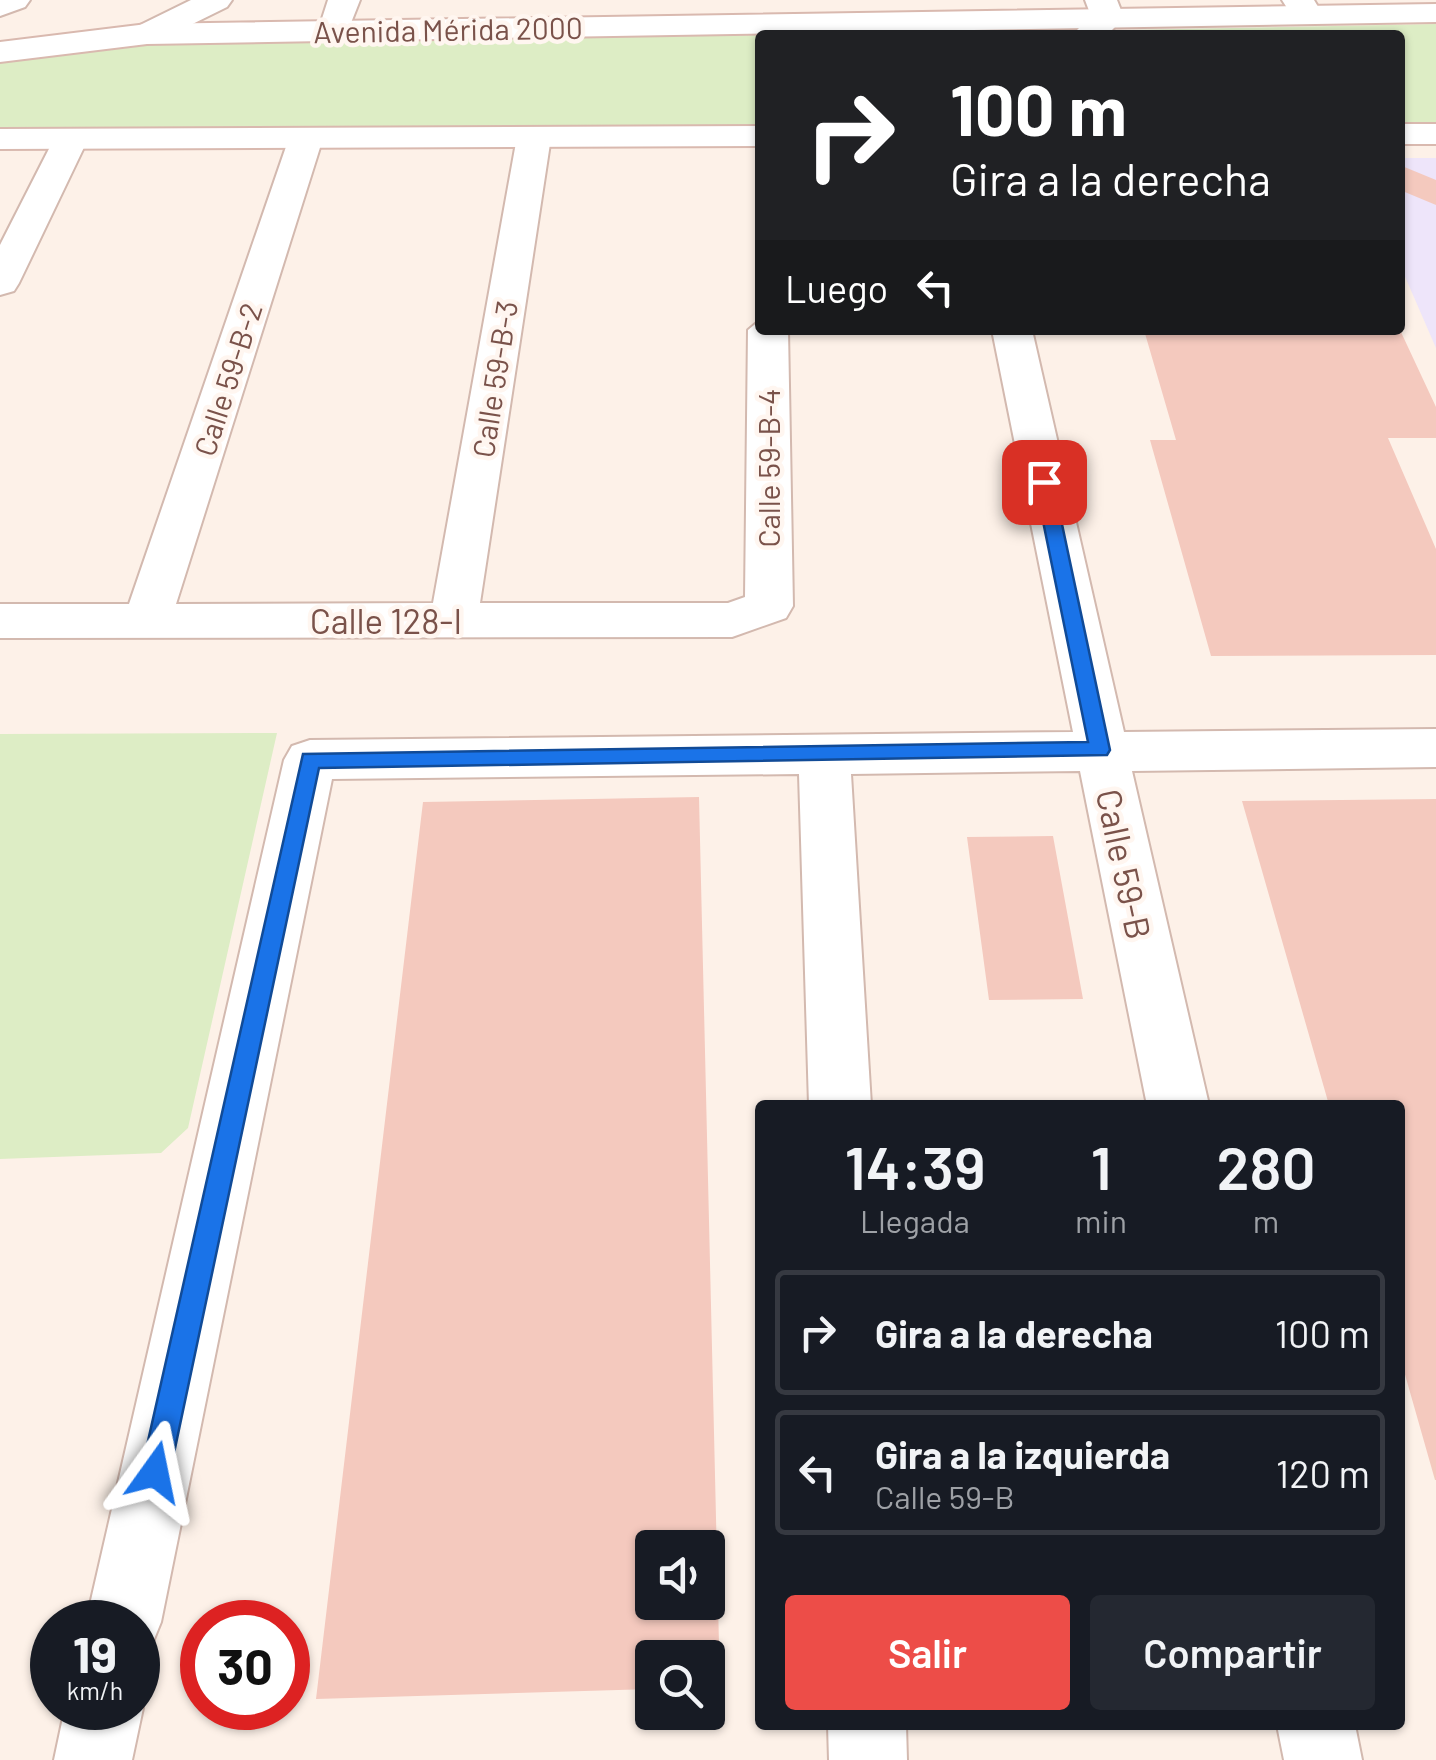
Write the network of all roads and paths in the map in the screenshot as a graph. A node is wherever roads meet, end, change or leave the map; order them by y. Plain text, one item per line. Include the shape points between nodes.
1 (14, 0) edge
2 (216, 0) edge
3 (344, 0) edge
4 (0, 7) edge
5 (1302, 7) edge
6 (1436, 12) edge
7 (1099, 18) edge
8 (334, 31) junction
9 (147, 34) junction
10 (0, 52) edge
11 (1405, 134) edge
12 (1436, 134) edge
13 (755, 136) edge
14 (534, 137) junction
15 (71, 138) junction
16 (306, 138) junction
17 (0, 139) edge
18 (0, 282) edge
19 (768, 335) edge
20 (1013, 335) edge
21 (768, 606) joint
22 (147, 620) junction
23 (454, 620) junction
24 (0, 621) edge
25 (1436, 748) edge
26 (1100, 750) junction
27 (824, 753) junction
28 (840, 1100) edge
29 (1177, 1100) edge
30 (127, 1600) edge
31 (99, 1730) edge
32 (867, 1730) edge
33 (1317, 1730) edge
34 (92, 1760) edge
35 (868, 1760) edge
36 (1323, 1760) edge

1 - 4 street
2 - 9 street
3 - 8 street
5 - 6 street, Avenida Mérida 2000
5 - 7 street, Avenida Mérida 2000
7 - 8 street, Avenida Mérida 2000
8 - 9 street, Avenida Mérida 2000
9 - 10 street, Avenida Mérida 2000
11 - 12 street
13 - 14 street
14 - 16 street
14 - 23 street, Calle 59-B-3
15 - 16 street
15 - 17 street
15 - 18 street
16 - 22 street, Calle 59-B-2
19 - 21 street, Calle 59-B-4
20 - 26 street, Calle 59-B
21 - 23 street, Calle 128-I via 732,620
22 - 23 street, Calle 128-I
22 - 24 street, Calle 128-I
25 - 26 street
26 - 27 street
26 - 29 street, Calle 59-B
27 - 28 street
27 - 30 street via 310,760
31 - 34 street
32 - 35 street
33 - 36 street

